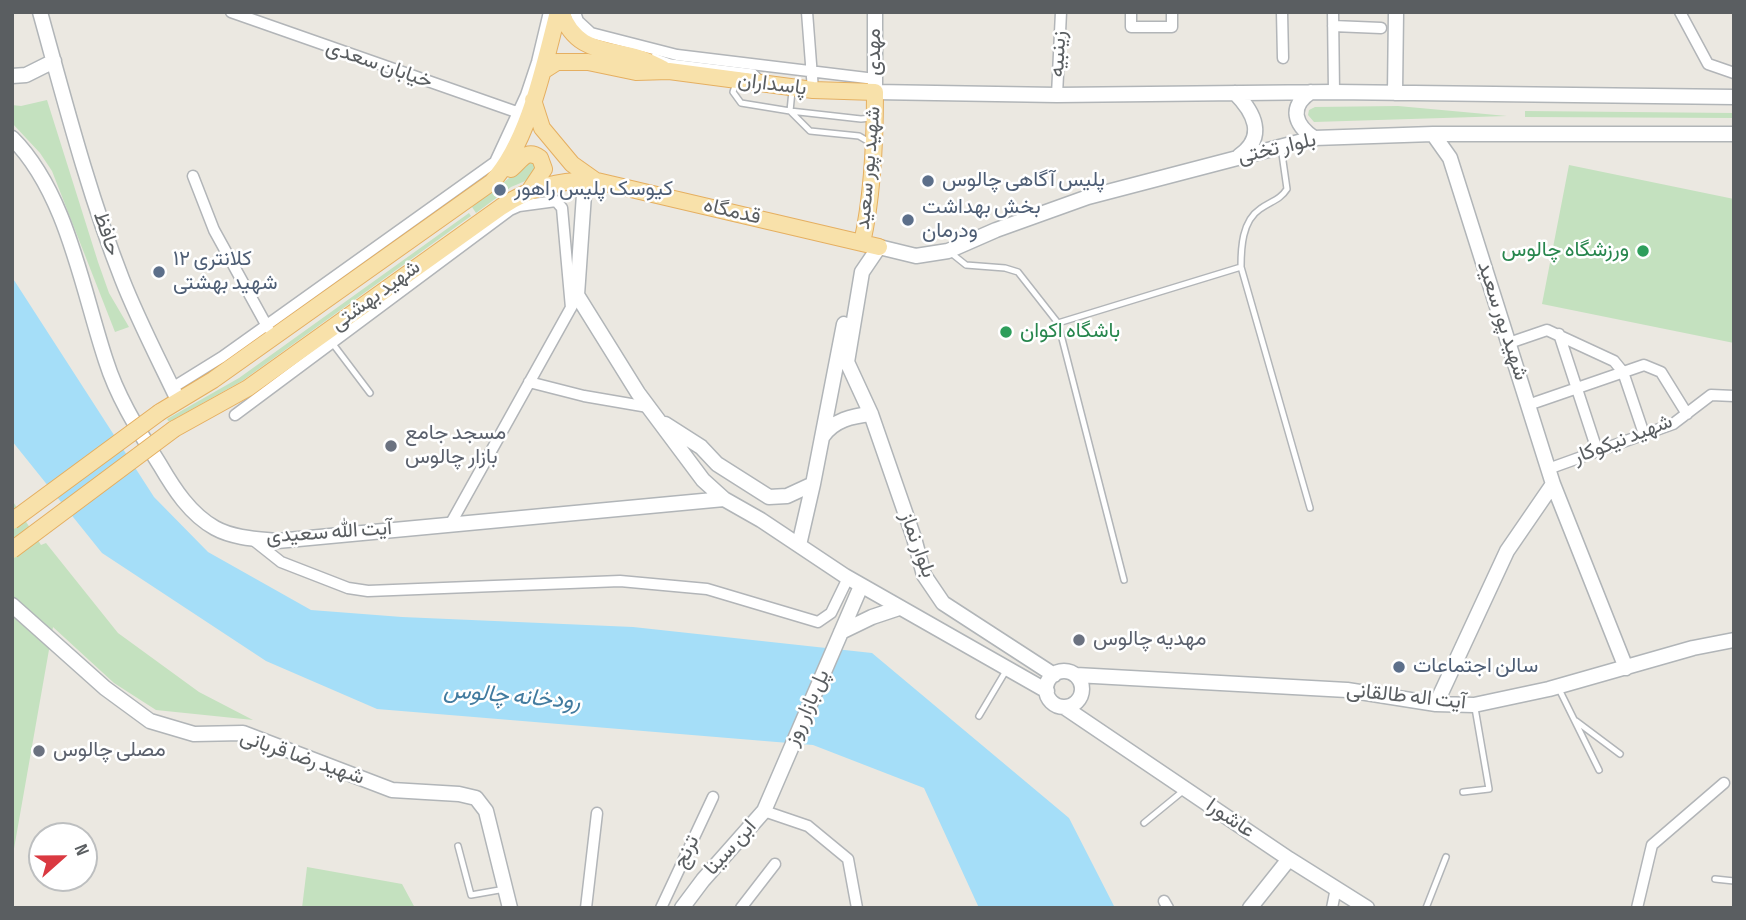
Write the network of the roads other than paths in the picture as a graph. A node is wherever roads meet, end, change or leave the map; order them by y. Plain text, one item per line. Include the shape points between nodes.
1 (40, 12) edge
2 (231, 12) edge
3 (549, 12) edge
4 (559, 12) edge
5 (568, 12) edge
6 (575, 12) edge
7 (807, 12) edge
8 (876, 12) edge
9 (1061, 12) edge
10 (1131, 12) edge
11 (1172, 12) edge
12 (1282, 12) edge
13 (1333, 12) edge
14 (1396, 12) edge
15 (1680, 12) edge
16 (1333, 26) junction
17 (1381, 28) dead end
18 (1283, 58) dead end
19 (57, 59) junction
20 (543, 71) junction
21 (669, 71) junction
22 (812, 72) junction
23 (1734, 73) edge
24 (12, 76) edge
25 (739, 81) junction
26 (767, 84) junction
27 (875, 86) junction
28 (793, 88) junction
29 (813, 90) junction
30 (1311, 92) junction
31 (1334, 92) junction
32 (1235, 93) junction
33 (1395, 93) junction
34 (1057, 95) junction
35 (1734, 97) edge
36 (533, 100) junction
37 (790, 111) junction
38 (523, 114) junction
39 (875, 118) junction
40 (1433, 134) junction
41 (1467, 134) junction
42 (1734, 134) edge
43 (12, 138) edge
44 (1314, 138) junction
45 (874, 145) junction
46 (1281, 147) junction
47 (1450, 158) junction
48 (1234, 159) junction
49 (192, 176) dead end
50 (591, 181) junction
51 (492, 183) junction
52 (530, 190) junction
53 (870, 245) junction
54 (948, 251) junction
55 (1241, 267) junction
56 (574, 302) junction
57 (1058, 323) junction
58 (270, 331) junction
59 (1559, 334) junction
60 (329, 338) junction
61 (1509, 343) junction
62 (1623, 372) junction
63 (529, 382) junction
64 (1577, 388) junction
65 (370, 393) dead end
66 (175, 394) junction
67 (1734, 396) edge
68 (1528, 405) junction
69 (652, 412) junction
70 (871, 414) junction
71 (1686, 414) junction
72 (235, 415) dead end
73 (1644, 434) junction
74 (822, 439) junction
75 (1597, 450) junction
76 (1548, 469) junction
77 (813, 484) junction
78 (1553, 484) junction
79 (724, 499) junction
80 (1310, 508) dead end
81 (12, 521) edge
82 (451, 523) junction
83 (252, 539) junction
84 (799, 545) junction
85 (12, 550) edge
86 (1124, 580) dead end
87 (855, 582) junction
88 (12, 606) edge
89 (899, 608) junction
90 (841, 632) junction
91 (1734, 640) edge
92 (1626, 668) junction
93 (1007, 669) junction
94 (1054, 674) junction
95 (1076, 675) junction
96 (1112, 677) junction
97 (1558, 687) junction
98 (1047, 691) junction
99 (1081, 694) junction
100 (1436, 704) junction
101 (1474, 705) junction
102 (1064, 707) junction
103 (979, 716) dead end
104 (1574, 719) junction
105 (1096, 728) junction
106 (1620, 754) dead end
107 (1599, 770) dead end
108 (1724, 783) dead end
109 (775, 785) joint
110 (1185, 789) junction
111 (1464, 792) dead end
112 (713, 797) dead end
113 (764, 811) junction
114 (597, 813) dead end
115 (1144, 823) dead end
116 (458, 846) dead end
117 (1446, 857) dead end
118 (1289, 859) junction
119 (775, 864) dead end
120 (1715, 879) dead end
121 (1734, 881) edge
122 (1336, 888) junction
123 (505, 889) junction
124 (510, 908) edge
125 (586, 908) edge
126 (661, 908) edge
127 (682, 908) edge
128 (741, 908) edge
129 (857, 908) edge
130 (1250, 908) edge
131 (1332, 908) edge
132 (1367, 908) edge
133 (1426, 908) edge
134 (1637, 908) edge

1 - 19 street
2 - 38 street, خیابان سعدی
3 - 38 street
4 - 20 main road, شهید بهشتی
4 - 21 main road via 566,27 591,48 639,58
5 - 26 lane via 571,24 594,44 671,62 754,72
6 - 22 street via 591,33 677,55
7 - 22 street
8 - 27 street, مهدی
9 - 34 street, زینبیه
10 - 11 street via 1131,27 1172,27
12 - 18 street
13 - 16 street
14 - 33 street
15 - 23 street via 1708,64
16 - 17 street
16 - 31 street
19 - 24 street via 26,75
19 - 66 street, حافظ via 73,134 118,268
20 - 21 main road via 557,62 588,62 636,72
20 - 36 main road, شهید بهشتی
21 - 25 main road, پاسداران
22 - 27 street
22 - 29 street
25 - 26 main road, پاسداران
25 - 37 lane via 733,92 741,103
26 - 28 main road, پاسداران
27 - 29 main road, پاسداران
27 - 34 street
27 - 39 main road, شهید پور سعید
28 - 29 main road, پاسداران
28 - 37 lane
30 - 31 street
30 - 32 street
30 - 44 street via 1300,102 1297,117
31 - 33 street
32 - 34 street
32 - 48 street via 1251,111 1255,133 1244,153
33 - 35 street
36 - 38 main road, شهید بهشتی
36 - 50 main road via 542,128
37 - 39 lane
37 - 45 lane via 810,131 859,136
38 - 51 main road, شهید بهشتی via 515,151
38 - 58 street via 495,162
39 - 45 main road, شهید پور سعید
40 - 41 street, بلوار تختی
40 - 44 street, بلوار تختی
40 - 47 street, شهید پور سعید
41 - 42 street, بلوار تختی
41 - 47 street via 1454,145
43 - 83 street, آیت الله سعیدی via 48,188 124,407 196,516 217,530
44 - 46 street, بلوار تختی
45 - 53 main road, شهید پور سعید
46 - 48 street, بلوار تختی
46 - 55 lane via 1287,189 1281,198 1257,210 1241,238
47 - 61 street, شهید پور سعید
48 - 54 street, بلوار تختی via 1088,197
49 - 58 street via 214,230
50 - 52 main road, شهید بهشتی via 567,180
50 - 53 main road, قدمگاه
50 - 56 street
51 - 52 main road via 525,155 533,154 543,161 544,169
51 - 58 main road, شهید بهشتی
52 - 60 main road, شهید بهشتی via 501,206
53 - 54 street, بلوار تختی via 916,256
53 - 70 street, بلوار نماز via 847,362
53 - 74 street via 843,328
54 - 57 lane via 966,265 1018,272
55 - 57 lane
55 - 80 lane
56 - 60 street via 562,208 556,201 519,206
56 - 63 street
56 - 69 street
57 - 86 lane
58 - 66 main road, شهید بهشتی via 213,380
59 - 61 street via 1547,330
59 - 62 street via 1614,361
59 - 64 street
60 - 65 lane
60 - 72 street
60 - 85 main road, شهید بهشتی, bridge via 174,429
61 - 68 street, شهید پور سعید
62 - 64 street
62 - 71 street via 1644,365 1661,372
62 - 73 street
63 - 69 street
63 - 82 street
64 - 68 street
64 - 75 street
66 - 81 main road, شهید بهشتی, bridge via 160,412
67 - 71 street, شهید نیکوکار via 1711,395
68 - 76 street, شهید پور سعید
69 - 77 street via 717,464 769,497 787,496
69 - 79 street via 703,480
70 - 74 street via 843,419
70 - 94 street, بلوار نماز via 924,575 943,603
71 - 73 street, شهید نیکوکار
73 - 75 street, شهید نیکوکار
74 - 77 street
75 - 76 street, شهید نیکوکار
76 - 78 street, شهید پور سعید
77 - 84 street
78 - 92 street, شهید پور سعید
78 - 100 street via 1507,551
79 - 82 street, آیت الله سعیدی
79 - 84 street
82 - 83 street, آیت الله سعیدی via 277,541
83 - 87 street via 281,562 368,591 620,581 707,589 818,622
84 - 87 street
87 - 89 street
87 - 90 street
88 - 123 street, شهید رضا قربانی via 150,721 194,734 243,733 392,790 476,798 486,811
89 - 90 street
89 - 93 street
90 - 109 street, پل بازار روز
91 - 92 street, آیت اله طالقانی
92 - 97 street, آیت اله طالقانی
93 - 98 street
93 - 103 lane
94 - 95 street
94 - 98 street
95 - 96 street, آیت اله طالقانی
95 - 99 street
96 - 99 street
96 - 100 street, آیت اله طالقانی via 1347,690
97 - 101 street, آیت اله طالقانی
97 - 104 lane
98 - 102 street via 1051,701
99 - 102 street
99 - 105 street via 1084,711
100 - 101 street, آیت اله طالقانی
101 - 111 lane via 1489,789
102 - 105 street, عاشورا
104 - 106 lane
104 - 107 lane
105 - 110 street, عاشورا
108 - 134 street via 1652,845
109 - 113 street, ابن سینا
110 - 115 lane
110 - 118 street, عاشورا
112 - 126 street, ترنج
113 - 127 street, ابن سینا
113 - 129 street via 808,826 848,859
114 - 125 street
116 - 123 lane via 471,895
117 - 133 lane
118 - 122 street, عاشورا
118 - 130 street
119 - 128 street
120 - 121 lane
122 - 131 street
122 - 132 street, عاشورا
123 - 124 street, شهید رضا قربانی

